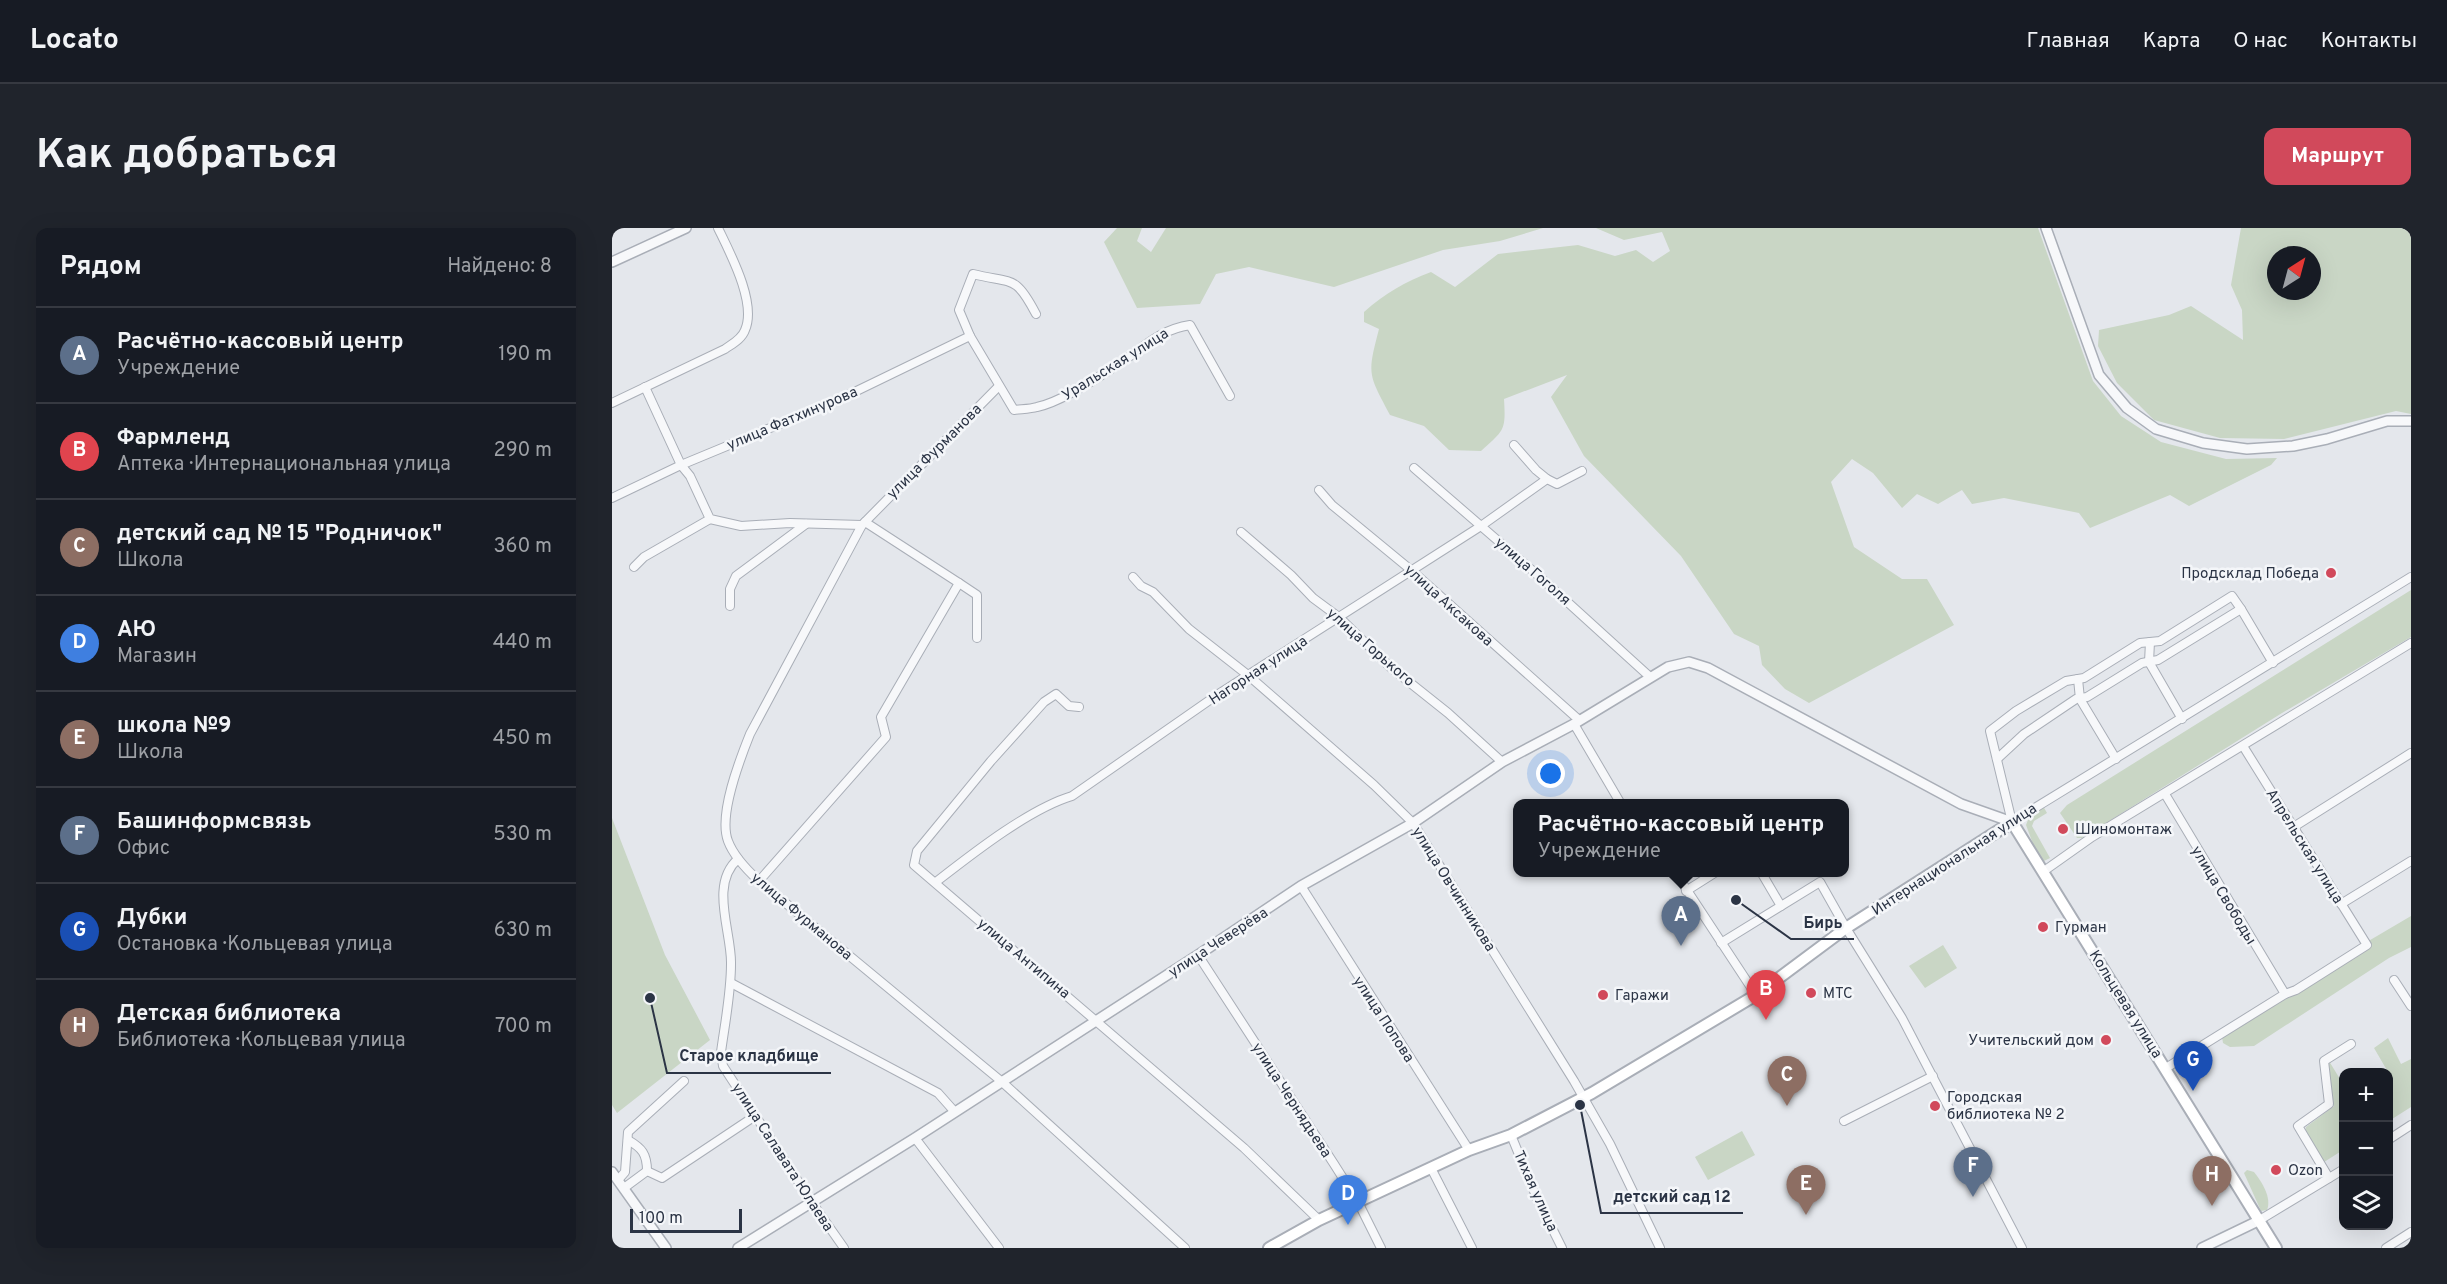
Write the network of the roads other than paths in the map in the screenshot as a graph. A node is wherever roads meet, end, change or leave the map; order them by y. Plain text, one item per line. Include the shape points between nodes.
1 (686, 228) edge
2 (718, 228) edge
3 (2046, 228) edge
4 (612, 262) edge
5 (1036, 314) dead end
6 (970, 336) junction
7 (999, 386) junction
8 (645, 387) junction
9 (1230, 396) dead end
10 (612, 403) edge
11 (2411, 421) edge
12 (1514, 445) dead end
13 (681, 465) junction
14 (1414, 468) dead end
15 (1582, 471) dead end
16 (1547, 479) junction
17 (1319, 490) dead end
18 (612, 498) edge
19 (710, 519) junction
20 (806, 524) junction
21 (864, 524) junction
22 (1480, 526) junction
23 (1241, 532) dead end
24 (634, 567) dead end
25 (1411, 570) junction
26 (1133, 577) dead end
27 (2411, 577) edge
28 (959, 582) junction
29 (730, 606) dead end
30 (2241, 609) junction
31 (1340, 618) junction
32 (977, 638) dead end
33 (2150, 642) junction
34 (2411, 643) edge
35 (2149, 662) junction
36 (2273, 663) junction
37 (1249, 676) junction
38 (1650, 677) junction
39 (2078, 679) junction
40 (2079, 699) junction
41 (1079, 707) dead end
42 (2182, 718) junction
43 (1576, 722) junction
44 (2243, 746) junction
45 (2411, 753) edge
46 (1997, 759) junction
47 (2116, 759) junction
48 (1502, 762) junction
49 (2165, 795) junction
50 (1618, 799) edge
51 (2012, 822) junction
52 (1413, 823) junction
53 (2292, 828) junction
54 (738, 859) junction
55 (2411, 861) edge
56 (2044, 871) junction
57 (1677, 877) edge
58 (1709, 877) edge
59 (1763, 877) edge
60 (759, 881) junction
61 (936, 882) junction
62 (1301, 886) junction
63 (1686, 891) junction
64 (2341, 904) junction
65 (1781, 906) junction
66 (1846, 928) junction
67 (1721, 943) junction
68 (1198, 956) junction
69 (2394, 980) dead end
70 (731, 983) junction
71 (1756, 994) junction
72 (2286, 994) junction
73 (2411, 1006) edge
74 (1096, 1021) junction
75 (2351, 1044) dead end
76 (2166, 1068) junction
77 (1933, 1076) junction
78 (684, 1081) dead end
79 (1001, 1081) junction
80 (1583, 1098) junction
81 (954, 1111) junction
82 (755, 1116) junction
83 (1844, 1121) dead end
84 (2411, 1125) edge
85 (1511, 1135) junction
86 (2393, 1137) edge
87 (915, 1138) junction
88 (628, 1140) junction
89 (1469, 1150) junction
90 (1431, 1168) junction
91 (647, 1171) junction
92 (2339, 1172) edge
93 (615, 1176) edge
94 (2329, 1178) junction
95 (624, 1188) junction
96 (811, 1202) junction
97 (1358, 1202) junction
98 (1319, 1220) junction
99 (2258, 1221) junction
100 (2411, 1232) edge
101 (666, 1248) edge
102 (738, 1248) edge
103 (844, 1248) edge
104 (999, 1248) edge
105 (1185, 1248) edge
106 (1269, 1248) edge
107 (1381, 1248) edge
108 (1472, 1248) edge
109 (1562, 1248) edge
110 (1660, 1248) edge
111 (2022, 1248) edge
112 (2202, 1248) edge
113 (2276, 1248) edge
114 (2386, 1248) edge

1 - 4 street
2 - 8 street via 740,276 748,311 746,330 725,349
3 - 11 street via 2099,375 2127,408 2156,429 2247,449 2293,446 2387,421
5 - 6 street, Уральская улица via 1011,280 974,274 959,310
6 - 7 street, Уральская улица
6 - 13 street, улица Фатхинурова via 840,399
7 - 9 street, Уральская улица via 1014,410 1053,402 1159,334 1190,325
7 - 21 street, улица Фурманова
8 - 10 street
8 - 13 street
12 - 16 street
13 - 18 street, улица Фатхинурова
13 - 19 street
14 - 22 street, улица Гоголя
15 - 16 street, Нагорная улица via 1557,484
16 - 22 street, Нагорная улица
17 - 25 street, улица Аксакова
19 - 20 street via 741,526
19 - 24 street via 644,557
20 - 21 street
20 - 29 street via 736,576 730,589
21 - 28 street
21 - 54 street, улица Фурманова via 750,734 737,766 726,822 727,841
22 - 25 street, Нагорная улица
22 - 38 street, улица Гоголя
23 - 31 street, улица Горького
25 - 31 street, Нагорная улица
25 - 43 street, улица Аксакова
26 - 37 street, улица Овчинникова via 1189,629
27 - 36 street, Интернациональная улица
28 - 32 street via 977,595
28 - 60 street via 881,717 886,737
30 - 33 street via 2232,596 2160,641
30 - 35 street
30 - 36 street
31 - 37 street, Нагорная улица
31 - 48 street, улица Горького via 1389,666
33 - 35 street
33 - 39 street via 2140,643
34 - 44 street
35 - 40 street
35 - 42 street
36 - 42 street, Интернациональная улица
37 - 52 street, улица Овчинникова
37 - 61 street, Нагорная улица via 1072,796 1054,802 974,852
38 - 43 street, улица Чеверёва
38 - 51 street, улица Чеверёва via 1689,662 1708,668 1961,804
39 - 40 street
39 - 46 street via 2066,681 1990,731
40 - 46 street via 2024,734
40 - 47 street
41 - 61 street, улица Антипина via 1069,706 1056,694 1044,702 917,851 914,865
42 - 47 street, Интернациональная улица
43 - 48 street, улица Чеверёва
43 - 50 street, улица Аксакова
44 - 49 street
44 - 53 street, Апрельская улица
45 - 53 street
46 - 51 street
47 - 51 street, Интернациональная улица
48 - 52 street, улица Чеверёва
49 - 56 street via 2092,837
49 - 72 street, улица Свободы
51 - 56 main road, Кольцевая улица
51 - 66 main road, Интернациональная улица
52 - 62 street, улица Чеверёва
52 - 80 street, улица Овчинникова
53 - 64 street, Апрельская улица
54 - 60 street, улица Фурманова
54 - 70 street via 727,876 722,910
55 - 64 street
56 - 76 main road, Кольцевая улица
57 - 63 street
58 - 63 street
59 - 65 street
60 - 79 street, улица Фурманова
61 - 74 street, улица Антипина
62 - 68 street, улица Чеверёва
62 - 89 street, улица Попова
63 - 67 street
64 - 72 street, Апрельская улица via 2367,945
65 - 66 street via 1820,882
65 - 67 street
66 - 71 main road, Интернациональная улица
66 - 77 street
67 - 71 street
68 - 74 street, улица Чеверёва
68 - 97 street, улица Чернядьева
69 - 73 street
70 - 81 street via 938,1093
70 - 82 street, улица Салавата Юлаева via 721,1052 723,1066
71 - 80 main road, Интернациональная улица
72 - 76 street
74 - 79 street, улица Чеверёва
74 - 98 street, улица Антипина via 1244,1148
75 - 94 street via 2324,1061 2329,1104 2298,1126
76 - 99 main road, Кольцевая улица
77 - 83 street
77 - 111 street
78 - 88 street via 628,1132
79 - 81 street, улица Чеверёва
79 - 105 street, улица Фурманова
80 - 85 main road, Интернациональная улица
80 - 110 street, улица Овчинникова
81 - 87 street, улица Чеверёва
82 - 91 street via 662,1178
82 - 96 street, улица Салавата Юлаева
84 - 86 street
85 - 89 main road, Интернациональная улица
85 - 109 street, Тихая улица
87 - 96 street, улица Чеверёва
87 - 104 street
88 - 91 street via 647,1156
88 - 93 street via 626,1172
89 - 90 main road, Интернациональная улица
90 - 97 main road, Интернациональная улица
90 - 108 street
91 - 95 street
92 - 94 street
93 - 95 street
94 - 99 street
95 - 101 street
96 - 102 street, улица Чеверёва
96 - 103 street, улица Салавата Юлаева
97 - 98 main road, Интернациональная улица
97 - 107 street, улица Чернядьева
98 - 106 main road, Интернациональная улица
99 - 112 street
99 - 113 main road, Кольцевая улица
100 - 114 street

